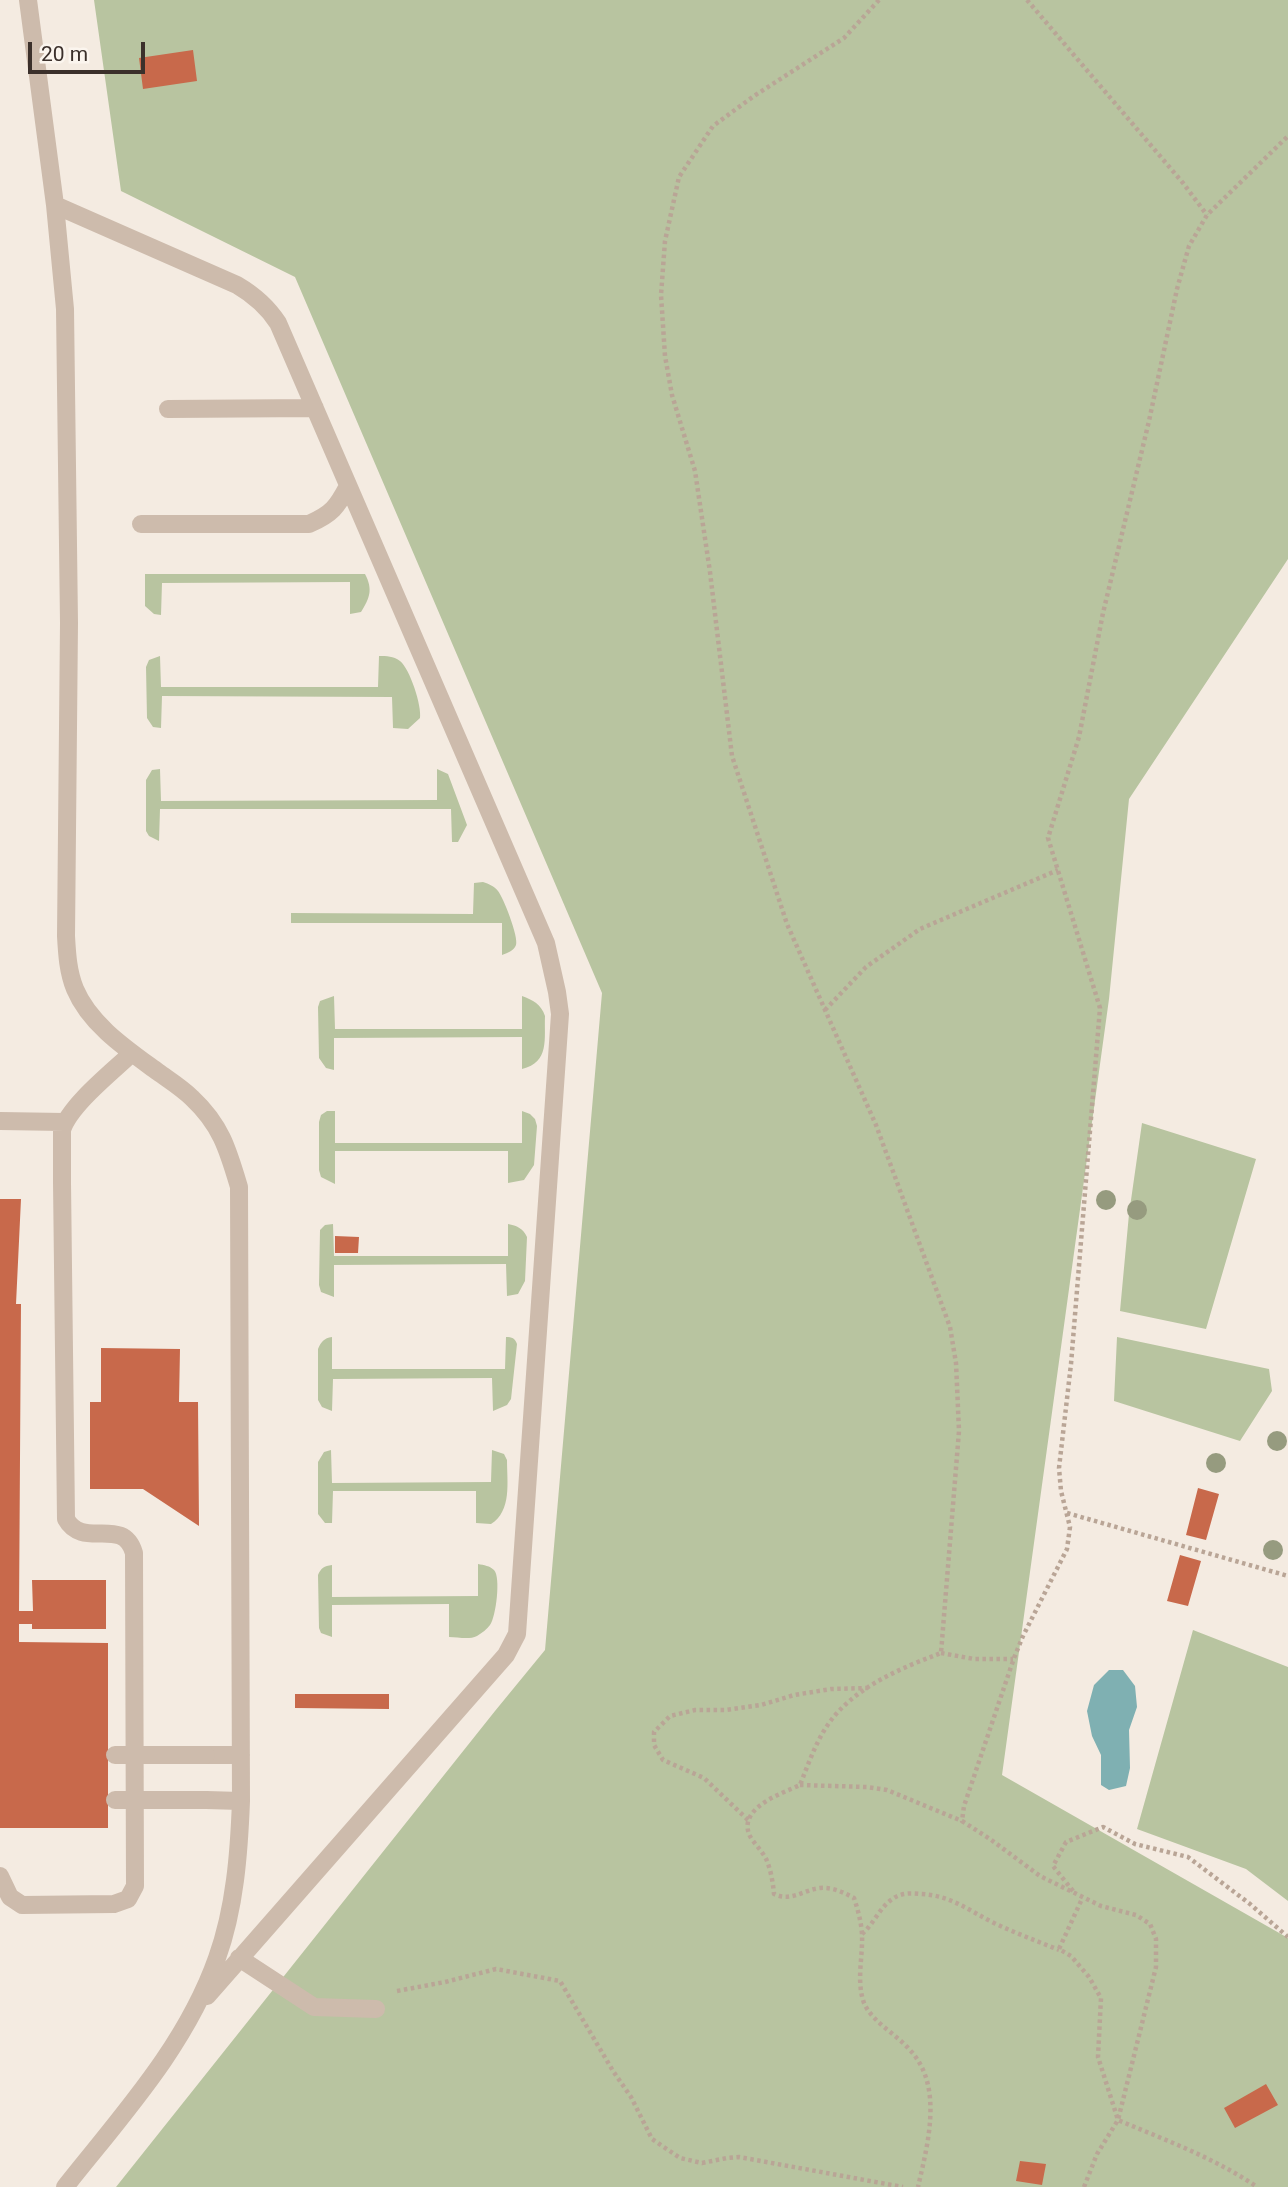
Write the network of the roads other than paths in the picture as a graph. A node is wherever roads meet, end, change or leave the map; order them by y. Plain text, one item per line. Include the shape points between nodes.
1 (28, 0) edge
2 (55, 205) junction
3 (315, 408) junction
4 (168, 409) dead end
5 (348, 486) junction
6 (141, 524) dead end
7 (132, 1053) junction
8 (0, 1121) edge
9 (64, 1122) junction
10 (115, 1755) dead end
11 (241, 1755) junction
12 (115, 1800) dead end
13 (241, 1801) junction
14 (0, 1876) edge
15 (239, 1958) junction
16 (376, 2009) dead end
17 (191, 2014) junction
18 (65, 2187) edge

1 - 2 street
2 - 3 street via 248,292 278,323
2 - 7 street via 67,360 68,964 76,991 95,1020
3 - 4 street
3 - 5 street
5 - 6 street via 331,513 309,524
5 - 15 street via 547,943 558,992 517,1634 506,1655
7 - 9 street
7 - 11 street via 192,1097 211,1119 226,1143 239,1187
8 - 9 street
9 - 14 street via 65,1511 76,1531 121,1535 134,1553 135,1886 128,1899 114,1904 29,1905 15,1902
10 - 11 street, bridge
11 - 13 street
12 - 13 street, bridge
13 - 17 street via 239,1849 226,1927
15 - 16 street via 314,2007
15 - 17 street
17 - 18 street via 155,2074

